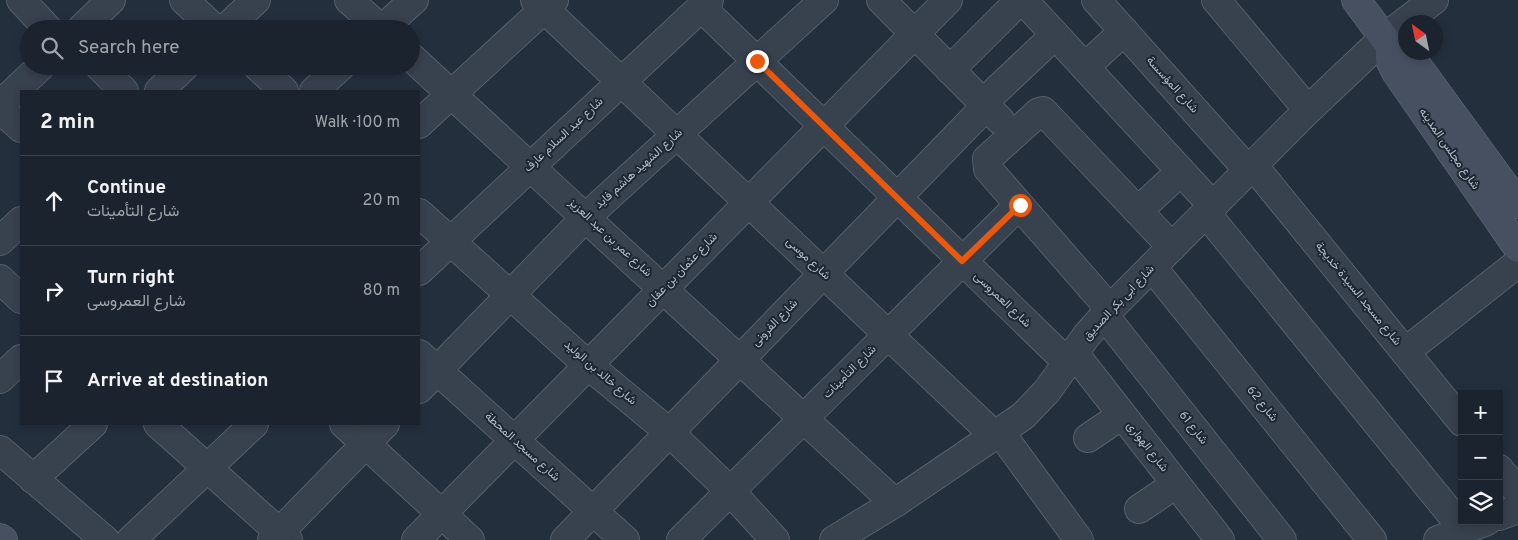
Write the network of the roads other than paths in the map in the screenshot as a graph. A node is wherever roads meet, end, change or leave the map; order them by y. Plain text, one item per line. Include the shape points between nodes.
1 (21, 0) edge
2 (111, 0) edge
3 (184, 0) edge
4 (256, 0) edge
5 (349, 0) edge
6 (414, 0) edge
7 (824, 0) edge
8 (881, 0) edge
9 (948, 0) edge
10 (1021, 0) edge
11 (1096, 0) edge
12 (1216, 0) edge
13 (1356, 0) edge
14 (1434, 0) edge
15 (544, 3) edge
16 (698, 4) edge
17 (40, 20) edge
18 (90, 20) edge
19 (206, 20) edge
20 (235, 20) edge
21 (371, 20) edge
22 (391, 20) edge
23 (1124, 31) junction
24 (914, 34) junction
25 (1055, 35) junction
26 (1387, 42) junction
27 (757, 61) junction
28 (420, 64) edge
29 (1085, 67) junction
30 (950, 70) junction
31 (32, 75) edge
32 (108, 75) edge
33 (176, 75) edge
34 (266, 75) edge
35 (331, 75) edge
36 (621, 82) junction
37 (123, 90) edge
38 (160, 90) edge
39 (283, 90) edge
40 (315, 90) edge
41 (452, 94) junction
42 (985, 105) junction
43 (0, 107) edge
44 (1308, 110) junction
45 (420, 123) edge
46 (824, 126) junction
47 (20, 127) edge
48 (676, 134) junction
49 (1014, 134) junction
50 (531, 165) junction
51 (1251, 168) junction
52 (1180, 172) junction
53 (897, 198) junction
54 (748, 202) junction
55 (1518, 204) edge
56 (1020, 205) junction
57 (1209, 210) junction
58 (1138, 211) junction
59 (420, 214) edge
60 (586, 217) junction
61 (20, 222) edge
62 (0, 241) edge
63 (450, 241) junction
64 (1172, 247) junction
65 (1518, 248) edge
66 (962, 261) junction
67 (1518, 263) edge
68 (1152, 267) junction
69 (420, 269) edge
70 (824, 274) junction
71 (0, 279) edge
72 (664, 288) junction
73 (510, 295) junction
74 (20, 298) edge
75 (1107, 312) junction
76 (888, 335) junction
77 (1405, 352) junction
78 (1070, 358) junction
79 (740, 359) junction
80 (20, 360) edge
81 (588, 365) junction
82 (425, 371) edge
83 (0, 378) edge
84 (1122, 415) junction
85 (1458, 417) edge
86 (804, 418) junction
87 (92, 425) edge
88 (159, 425) edge
89 (253, 425) edge
90 (345, 425) edge
91 (384, 425) edge
92 (669, 432) junction
93 (997, 434) junction
94 (1088, 438) dead end
95 (514, 440) junction
96 (366, 443) junction
97 (0, 450) edge
98 (206, 468) junction
99 (1503, 474) edge
100 (34, 479) junction
101 (1176, 484) junction
102 (730, 491) junction
103 (1518, 492) edge
104 (895, 503) junction
105 (1139, 509) dead end
106 (1518, 509) edge
107 (593, 511) junction
108 (442, 514) junction
109 (1503, 515) edge
110 (1476, 526) edge
111 (280, 537) edge
112 (105, 540) edge
113 (131, 540) edge
114 (416, 540) edge
115 (470, 540) edge
116 (564, 540) edge
117 (625, 540) edge
118 (681, 540) edge
119 (775, 540) edge
120 (834, 540) edge
121 (1079, 540) edge
122 (1220, 540) edge
123 (1282, 540) edge
124 (1372, 540) edge
125 (1438, 540) edge

1 - 17 street
2 - 18 street
3 - 19 street
4 - 20 street
5 - 21 street
6 - 22 street
7 - 27 street, شارع الشهيد هاشم فايد
8 - 24 street
9 - 24 street, شارع عثمان بن عفان
10 - 25 street
10 - 30 street
11 - 23 street, شارع المؤسسة
12 - 44 street
13 - 26 street, شارع مجلس المدينه
14 - 26 street, شارع ابى بكر الصديق
15 - 36 street, شارع موسى
15 - 41 street
16 - 27 street, شارع العمروسى
16 - 36 street, شارع عبد السلام عارف
23 - 29 street
23 - 51 street, شارع المؤسسة
24 - 30 street
24 - 46 street, شارع عثمان بن عفان
25 - 29 street
25 - 42 street, شارع الفرونى
26 - 44 street, شارع ابى بكر الصديق
26 - 55 street, شارع مجلس المدينه via 1413,60
26 - 65 street, شارع مجلس المدينه via 1396,72
27 - 46 street, شارع العمروسى
27 - 48 street, شارع الشهيد هاشم فايد
28 - 41 street, شارع عمر بن عبد العزيز
29 - 52 street
30 - 42 street
31 - 43 street
32 - 37 street
33 - 38 street
34 - 39 street
35 - 40 street
36 - 48 street, شارع موسى
36 - 50 street, شارع عبد السلام عارف
41 - 45 street
41 - 50 street, شارع عمر بن عبد العزيز
42 - 49 street
42 - 53 street, شارع الفرونى
43 - 47 street
44 - 51 street, شارع ابى بكر الصديق
46 - 53 street, شارع العمروسى
46 - 54 street, شارع عثمان بن عفان
48 - 54 street, شارع موسى
48 - 60 street, شارع الشهيد هاشم فايد
49 - 56 street, شارع 61 via 987,159 986,164
49 - 58 street via 1039,112 1047,113
50 - 60 street, شارع عمر بن عبد العزيز
50 - 63 street, شارع عبد السلام عارف
51 - 57 street, شارع ابى بكر الصديق
51 - 77 street, شارع مسجد السيدة خديجة
52 - 57 street
52 - 58 street
53 - 66 street, شارع العمروسى
53 - 70 street, شارع الفرونى
54 - 70 street, شارع موسى
54 - 72 street, شارع عثمان بن عفان
56 - 66 street, شارع التأمينات
56 - 75 street, شارع 61
57 - 64 street, شارع ابى بكر الصديق
57 - 110 street
58 - 64 street
59 - 63 street, شارع خالد بن الوليد
60 - 72 street, شارع عمر بن عبد العزيز
60 - 73 street, شارع الشهيد هاشم فايد
61 - 62 street
63 - 69 street, شارع عبد السلام عارف
63 - 73 street, شارع خالد بن الوليد
64 - 68 street, شارع ابى بكر الصديق
66 - 76 street, شارع التأمينات
66 - 78 street, شارع العمروسى
67 - 77 street
68 - 75 street, شارع ابى بكر الصديق
68 - 124 street, شارع 62
70 - 76 street, شارع موسى
70 - 79 street, شارع الفرونى
71 - 74 street
72 - 79 street, شارع عمر بن عبد العزيز
72 - 81 street, شارع عثمان بن عفان
73 - 81 street, شارع خالد بن الوليد
73 - 82 street, شارع الشهيد هاشم فايد
75 - 78 street, شارع ابى بكر الصديق
75 - 123 street, شارع 61
76 - 86 street, شارع التأمينات
76 - 93 street, شارع موسى
77 - 85 street, شارع مسجد السيدة خديجة
78 - 84 street, شارع الهوارى
78 - 93 street, شارع ابى بكر الصديق via 1047,391 1023,416
79 - 86 street, شارع عمر بن عبد العزيز
79 - 92 street, شارع الفرونى
80 - 83 street
81 - 92 street, شارع خالد بن الوليد
81 - 95 street, شارع عثمان بن عفان
82 - 95 street, شارع مسجد المحطة
84 - 94 street
84 - 101 street, شارع الهوارى
86 - 102 street, شارع التأمينات
86 - 104 street, شارع عمر بن عبد العزيز
87 - 100 street
88 - 98 street
89 - 98 street
90 - 96 street
91 - 96 street
92 - 102 street, شارع خالد بن الوليد
92 - 107 street, شارع الفرونى
93 - 104 street, شارع ابى بكر الصديق
93 - 121 street, شارع موسى
95 - 107 street, شارع مسجد المحطة
95 - 108 street, شارع عثمان بن عفان
96 - 108 street
96 - 111 street
97 - 100 street
98 - 111 street
98 - 113 street
99 - 103 street
100 - 112 street
101 - 105 street
101 - 122 street, شارع الهوارى
102 - 118 street, شارع التأمينات
102 - 119 street, شارع خالد بن الوليد
104 - 120 street, شارع ابى بكر الصديق
106 - 109 street
107 - 116 street, شارع الفرونى
107 - 117 street, شارع مسجد المحطة
108 - 114 street, شارع عثمان بن عفان
108 - 115 street
110 - 125 street

